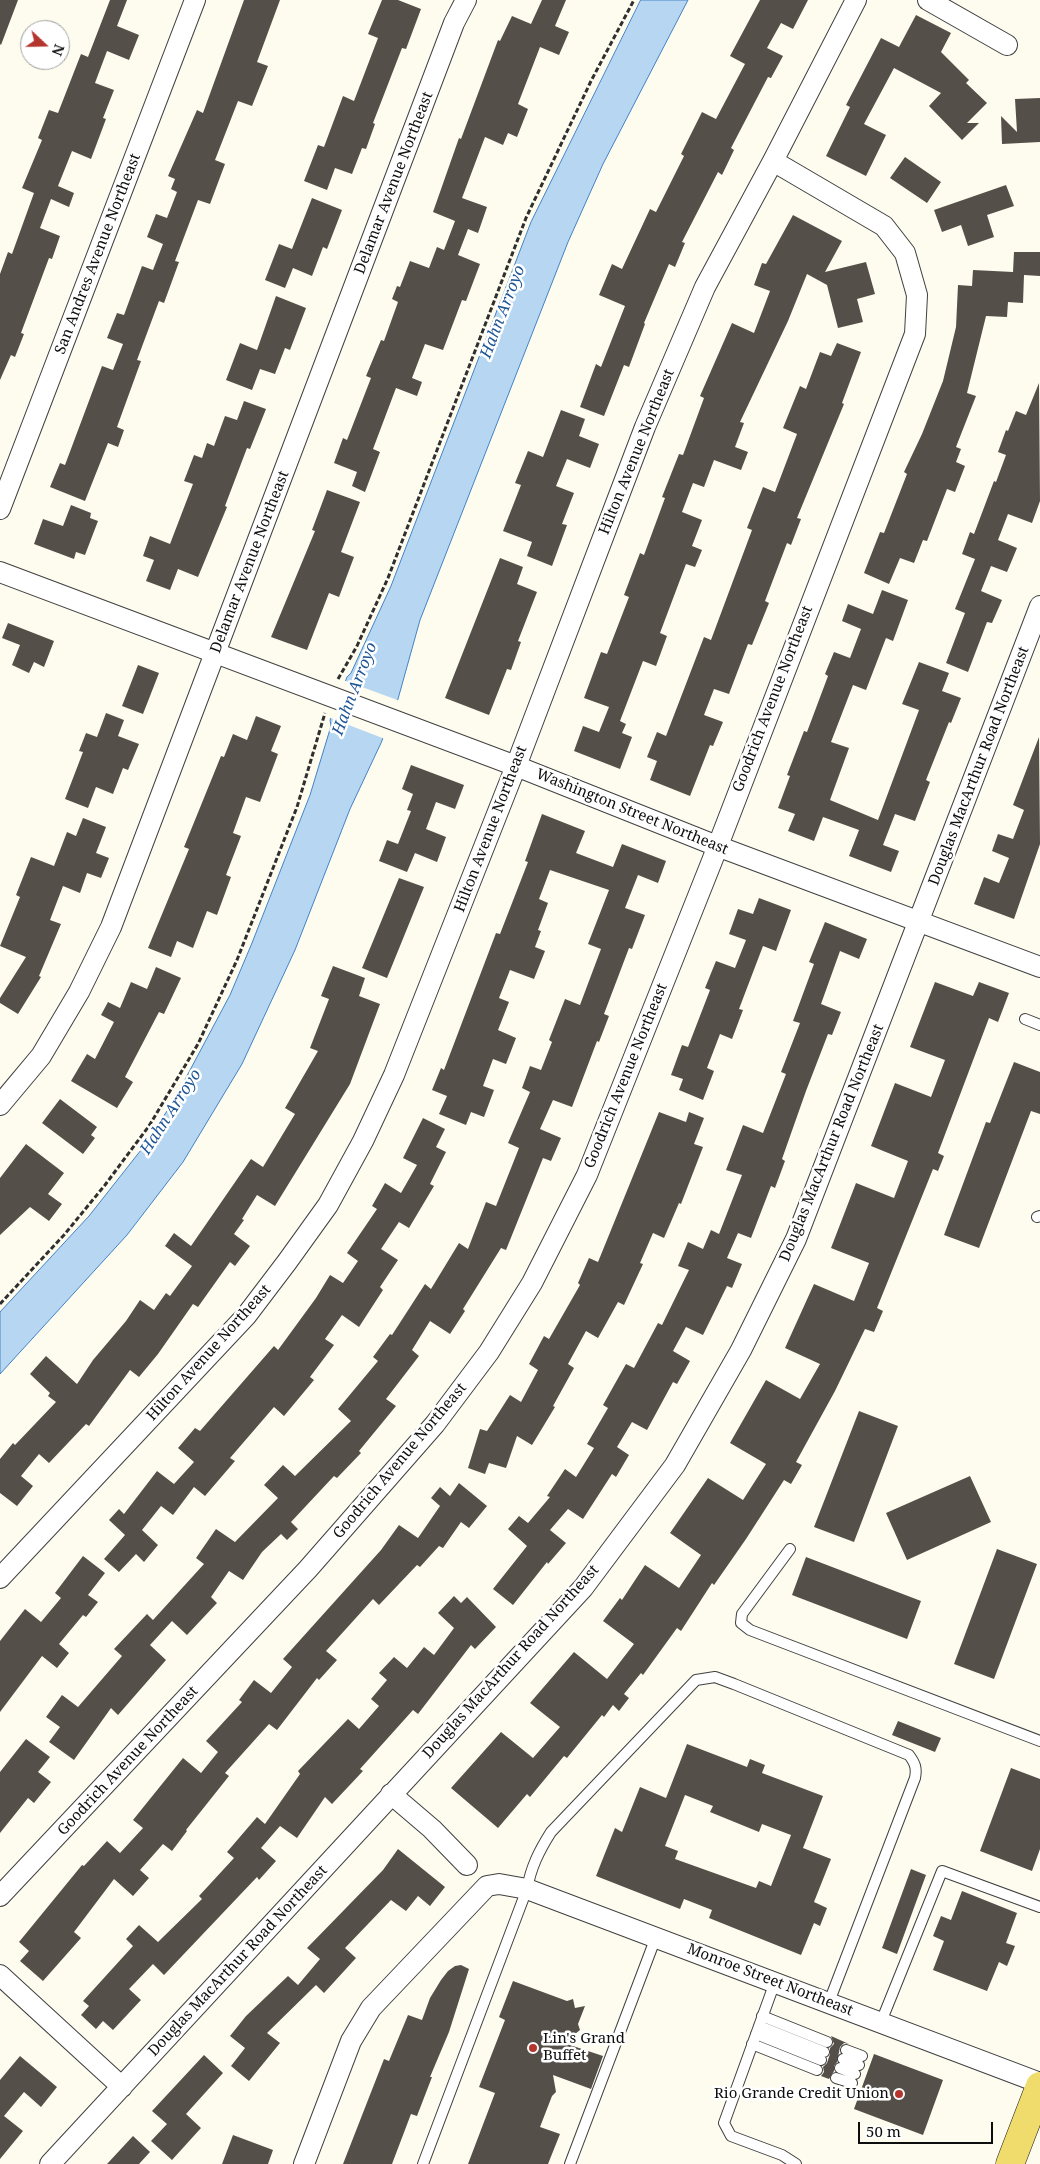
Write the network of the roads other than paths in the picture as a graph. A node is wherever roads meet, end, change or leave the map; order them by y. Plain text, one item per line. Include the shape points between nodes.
1 (196, 0) edge
2 (466, 0) edge
3 (856, 0) edge
4 (928, 0) edge
5 (1007, 44) dead end
6 (773, 161) junction
7 (0, 508) edge
8 (0, 572) edge
9 (1040, 606) edge
10 (215, 654) junction
11 (516, 766) junction
12 (717, 846) junction
13 (919, 922) junction
14 (1040, 967) edge
15 (1025, 1019) dead end
16 (1040, 1025) edge
17 (0, 1106) edge
18 (790, 1549) dead end
19 (0, 1578) edge
20 (1040, 1741) edge
21 (391, 1794) junction
22 (467, 1865) dead end
23 (527, 1889) junction
24 (0, 1896) edge
25 (1040, 1908) edge
26 (656, 1937) junction
27 (0, 1975) edge
28 (775, 1982) junction
29 (829, 2002) junction
30 (881, 2022) junction
31 (759, 2025) junction
32 (752, 2044) junction
33 (822, 2056) junction
34 (857, 2070) joint
35 (1040, 2084) edge
36 (122, 2087) junction
37 (50, 2164) edge
38 (304, 2164) edge
39 (423, 2164) edge
40 (570, 2164) edge
41 (796, 2164) edge
42 (1010, 2164) edge

1 - 7 street, San Andres Avenue Northeast
2 - 10 street, Delamar Avenue Northeast via 454,23
3 - 6 street, Hilton Avenue Northeast
4 - 5 street
6 - 11 street, Hilton Avenue Northeast via 705,287 645,427
6 - 12 street, Goodrich Avenue Northeast via 884,226 904,254 917,295 915,334
8 - 10 street, Washington Street Northeast
9 - 13 street, Douglas MacArthur Road Northeast
10 - 11 street, Washington Street Northeast
10 - 17 street, Delamar Avenue Northeast via 111,927 79,992 41,1056
11 - 12 street, Washington Street Northeast
11 - 19 street, Hilton Avenue Northeast via 394,1075 328,1204 246,1316
12 - 13 street, Washington Street Northeast
12 - 24 street, Goodrich Avenue Northeast via 587,1175 532,1283 489,1352 435,1424 308,1569
13 - 14 street, Washington Street Northeast
13 - 21 street, Douglas MacArthur Road Northeast via 796,1239 741,1350 675,1465 583,1588
15 - 16 lane
18 - 20 lane via 742,1614 741,1623 750,1630
21 - 22 street
21 - 36 street, Douglas MacArthur Road Northeast
23 - 26 street, Monroe Street Northeast
23 - 29 lane via 530,1870 551,1832 665,1710 696,1680 715,1677 734,1684 909,1755 915,1762 915,1778
23 - 38 street, Monroe Street Northeast via 489,1883 371,2008 351,2040
23 - 39 lane
25 - 30 lane via 942,1870
26 - 28 street, Monroe Street Northeast
26 - 40 lane
27 - 36 street
28 - 29 street, Monroe Street Northeast
28 - 31 lane
29 - 30 street, Monroe Street Northeast
30 - 35 street, Monroe Street Northeast
31 - 32 lane
31 - 33 lane
31 - 33 lane
32 - 33 lane
32 - 41 lane via 724,2118 725,2128 731,2136 782,2155
34 - 34 lane via 841,2064
35 - 42 main road
36 - 37 street, Douglas MacArthur Road Northeast

